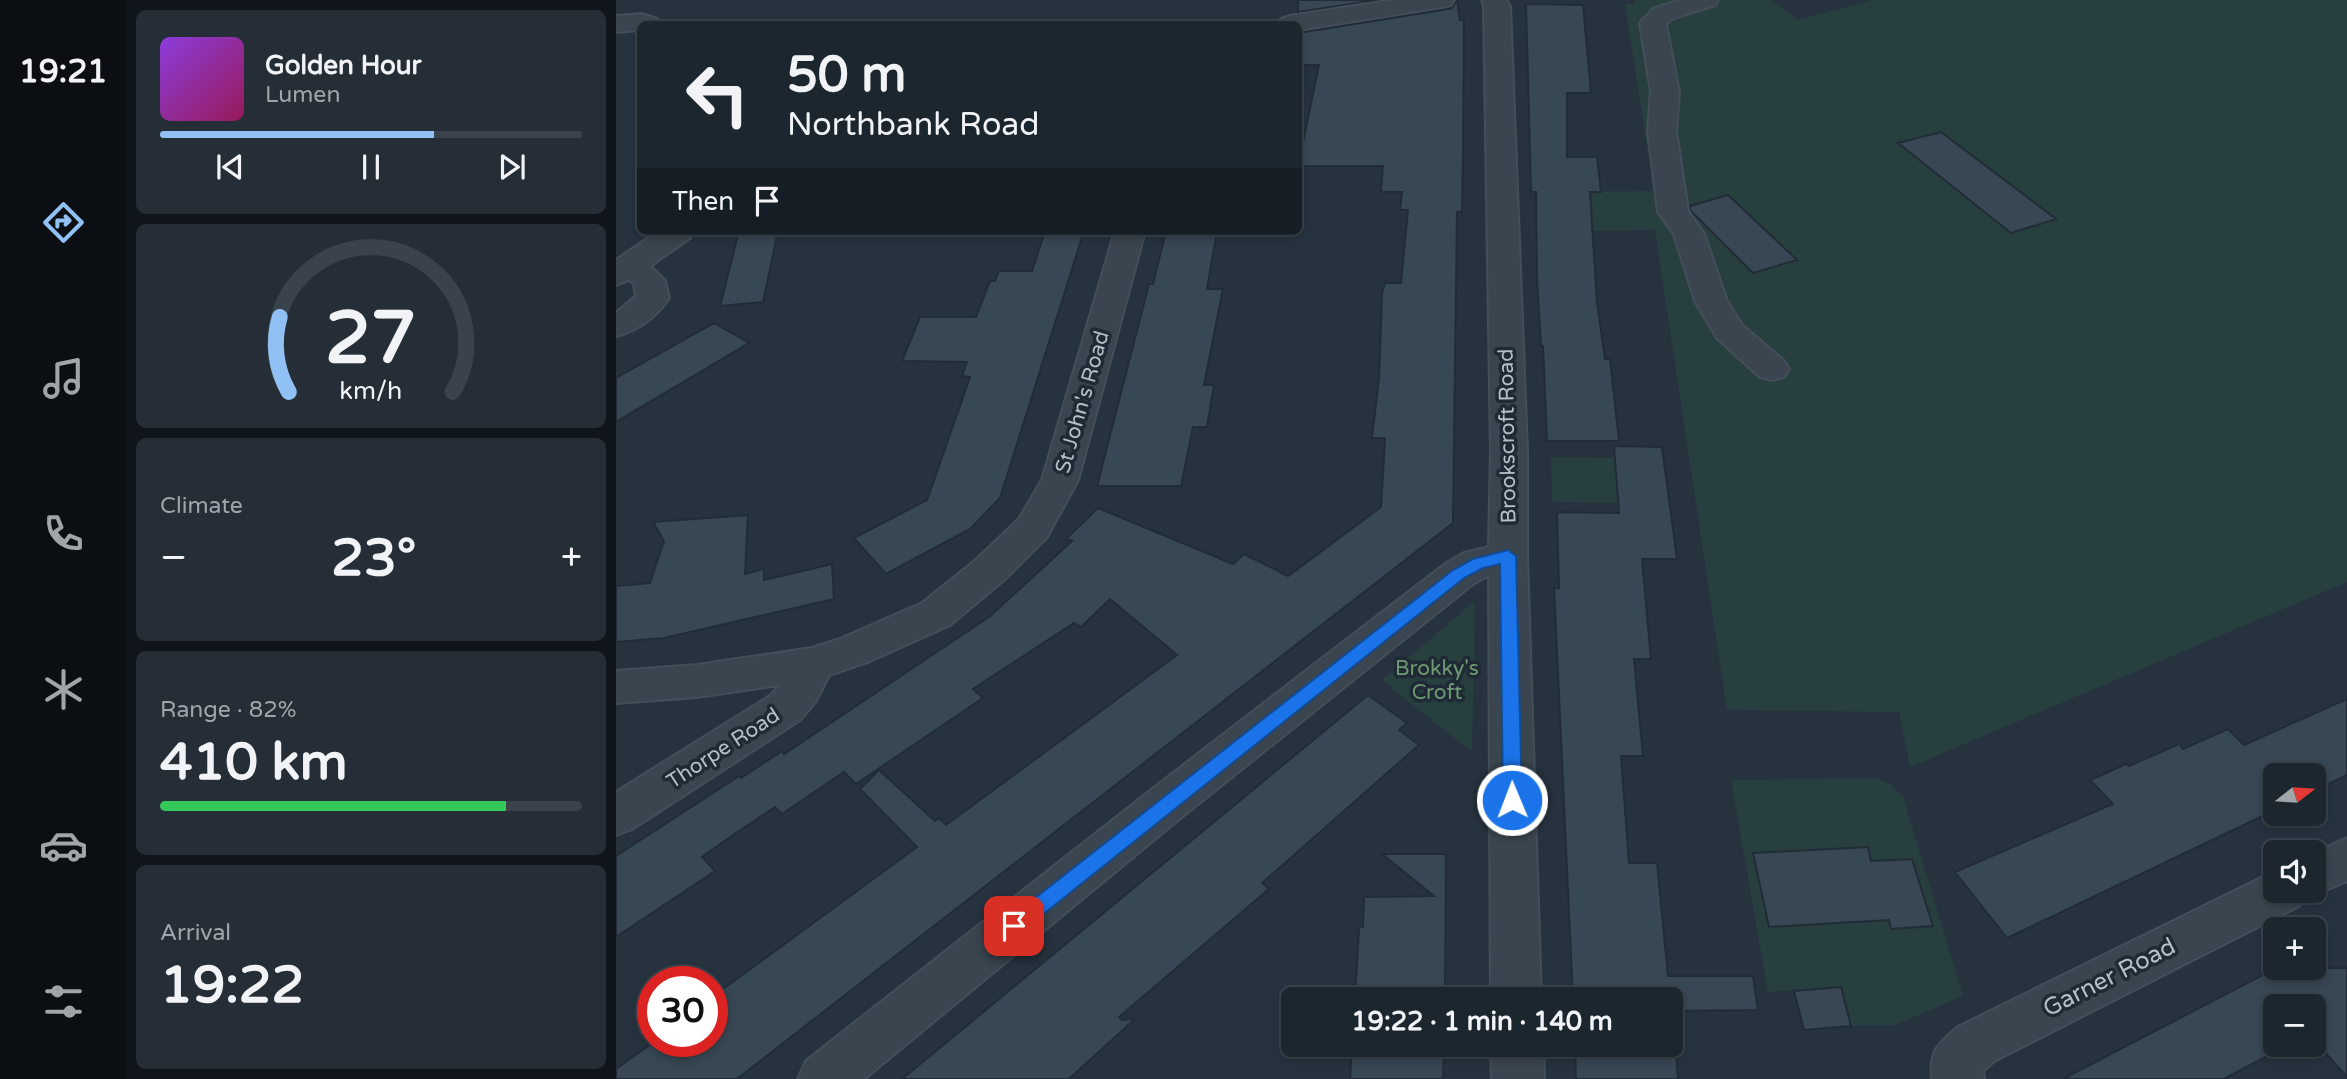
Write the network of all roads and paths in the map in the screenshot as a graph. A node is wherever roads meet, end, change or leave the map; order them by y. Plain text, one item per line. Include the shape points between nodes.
1 (1441, 0) edge
2 (1494, 0) edge
3 (1706, 0) edge
4 (637, 22) edge
5 (1302, 22) edge
6 (616, 24) edge
7 (637, 33) edge
8 (616, 42) edge
9 (673, 235) edge
10 (1129, 235) edge
11 (624, 270) edge
12 (616, 326) edge
13 (1772, 369) dead end
14 (1508, 556) junction
15 (813, 664) junction
16 (616, 687) edge
17 (616, 816) edge
18 (2347, 858) edge
19 (2326, 869) edge
20 (2263, 900) edge
21 (1516, 987) edge
22 (1517, 1057) edge
23 (824, 1079) edge
24 (1518, 1079) edge
25 (1958, 1079) edge

1 - 5 street
2 - 14 street, Brookscroft Road via 1509,451
3 - 13 street via 1662,14 1653,23 1665,92 1662,131 1673,212 1689,234 1711,301 1729,331
4 - 6 street
7 - 8 street
9 - 11 street
10 - 15 street, St John's Road via 1060,480 1033,528 936,614
11 - 12 street via 649,281 653,298
14 - 21 street, Brookscroft Road
14 - 23 street via 1478,563 1459,574
15 - 16 street, St John's Road via 710,680
15 - 17 street, Thorpe Road via 801,690 785,708
18 - 19 street
20 - 25 street, Garner Road via 1976,1044 1956,1062
22 - 24 street

